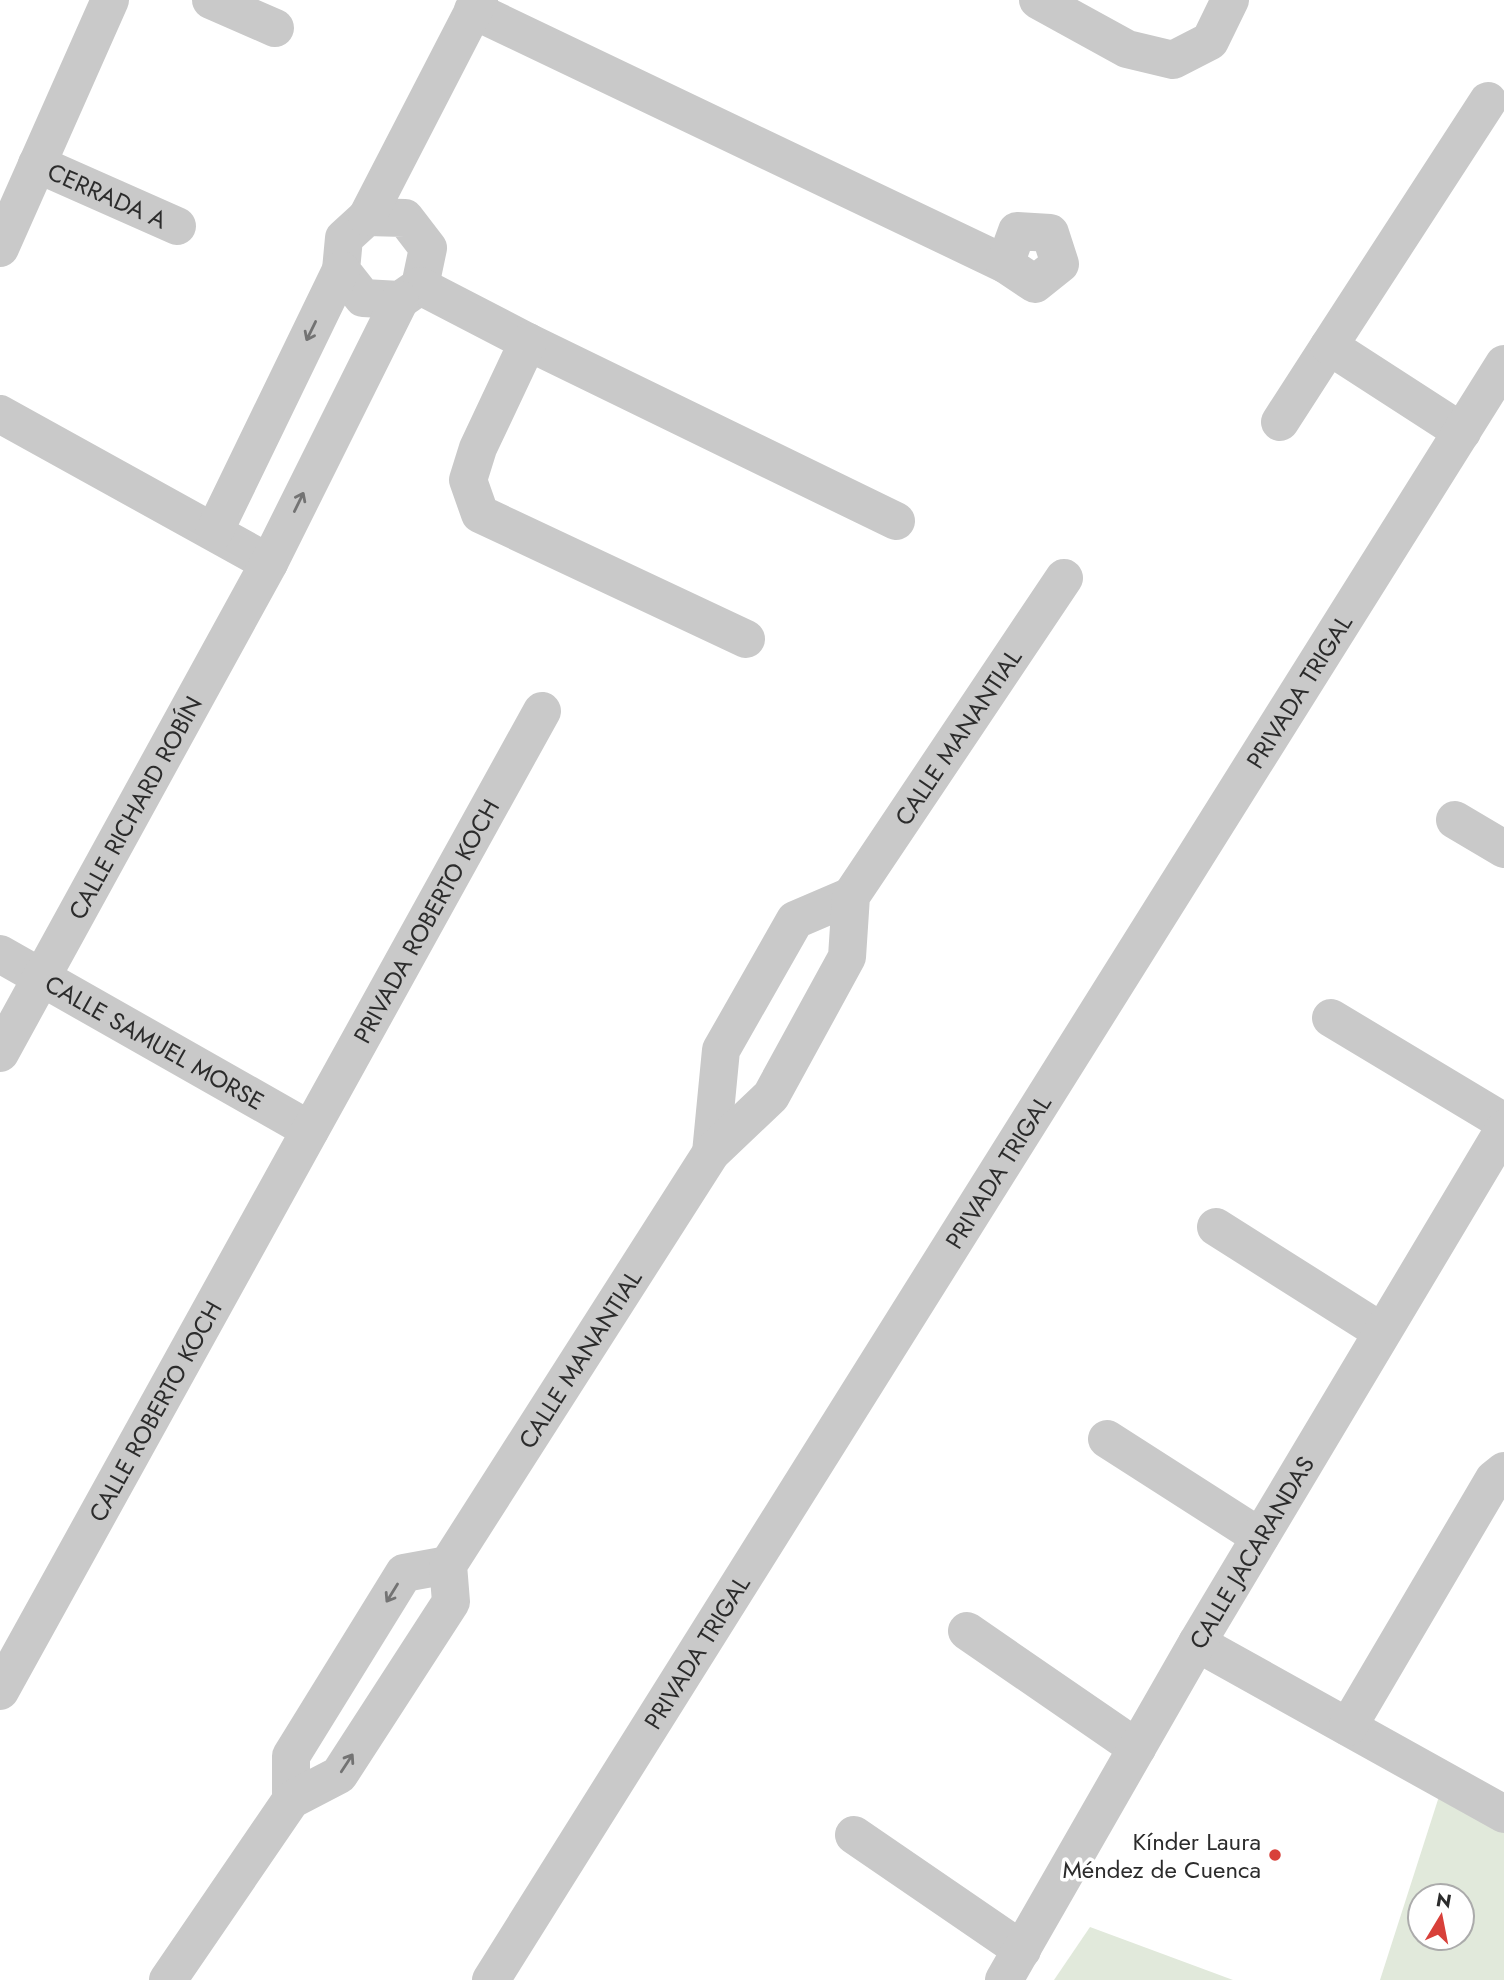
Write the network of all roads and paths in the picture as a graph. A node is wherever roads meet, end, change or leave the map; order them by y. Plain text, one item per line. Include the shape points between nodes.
1 (110, 0) edge
2 (211, 0) edge
3 (1038, 0) edge
4 (1230, 0) edge
5 (476, 5) edge
6 (275, 28) dead end
7 (1488, 101) dead end
8 (37, 164) junction
9 (366, 217) junction
10 (177, 226) dead end
11 (0, 248) edge
12 (1005, 264) dead end
13 (341, 270) junction
14 (410, 293) junction
15 (528, 342) junction
16 (1329, 346) junction
17 (1504, 364) edge
18 (0, 414) edge
19 (1280, 422) dead end
20 (1462, 432) junction
21 (896, 520) dead end
22 (214, 533) junction
23 (269, 563) junction
24 (1063, 578) dead end
25 (746, 639) dead end
26 (542, 711) dead end
27 (1455, 820) dead end
28 (1504, 849) edge
29 (851, 896) junction
30 (0, 954) edge
31 (42, 977) junction
32 (1332, 1018) dead end
33 (0, 1053) edge
34 (1504, 1122) edge
35 (1504, 1129) edge
36 (310, 1130) junction
37 (710, 1153) junction
38 (1216, 1227) dead end
39 (1382, 1332) junction
40 (1107, 1439) dead end
41 (1504, 1471) edge
42 (1260, 1537) junction
43 (448, 1565) junction
44 (967, 1631) dead end
45 (1196, 1643) junction
46 (0, 1691) edge
47 (1348, 1727) junction
48 (1137, 1748) junction
49 (291, 1800) junction
50 (1504, 1814) edge
51 (853, 1835) dead end
52 (1013, 1965) edge
53 (168, 1980) edge
54 (491, 1980) edge

1 - 8 street
2 - 6 street
3 - 4 street via 1127,49 1174,60 1210,41
5 - 9 street
5 - 12 street
7 - 16 street
8 - 10 street, CERRADA A
8 - 11 street
9 - 13 street via 344,238
9 - 14 street via 405,218 428,248
13 - 14 street via 363,298
13 -> 22 street
14 - 15 street
23 -> 14 street, CALLE RICHARD ROBÍN
15 - 21 street
15 - 25 street via 478,447 468,480 480,514
16 - 19 street
16 - 20 street
17 - 20 street, PRIVADA TRIGAL
18 - 22 street
20 - 54 street, PRIVADA TRIGAL
22 - 23 street
23 - 31 street, CALLE RICHARD ROBÍN
24 - 29 street, CALLE MANANTIAL
26 - 36 street, PRIVADA ROBERTO KOCH
27 - 28 street
29 - 37 street, CALLE MANANTIAL via 847,957 771,1096
29 - 37 street, CALLE MANANTIAL via 795,919 721,1050
30 - 31 street, CALLE SAMUEL MORSE
31 - 33 street, CALLE RICHARD ROBÍN
31 - 36 street, CALLE SAMUEL MORSE
32 - 34 street
35 - 39 street, CALLE JACARANDAS
36 - 46 street, CALLE ROBERTO KOCH
37 - 43 street, CALLE MANANTIAL
38 - 39 street
39 - 42 street, CALLE JACARANDAS
40 - 42 street
41 - 47 street via 1494,1479
42 - 45 street, CALLE JACARANDAS
49 -> 43 street via 339,1775 451,1602
43 -> 49 street via 404,1573 291,1756
44 - 48 street
45 - 47 street
45 - 48 street, CALLE JACARANDAS
47 - 50 street
48 - 52 street, CALLE JACARANDAS
49 - 53 street
51 - 52 street

